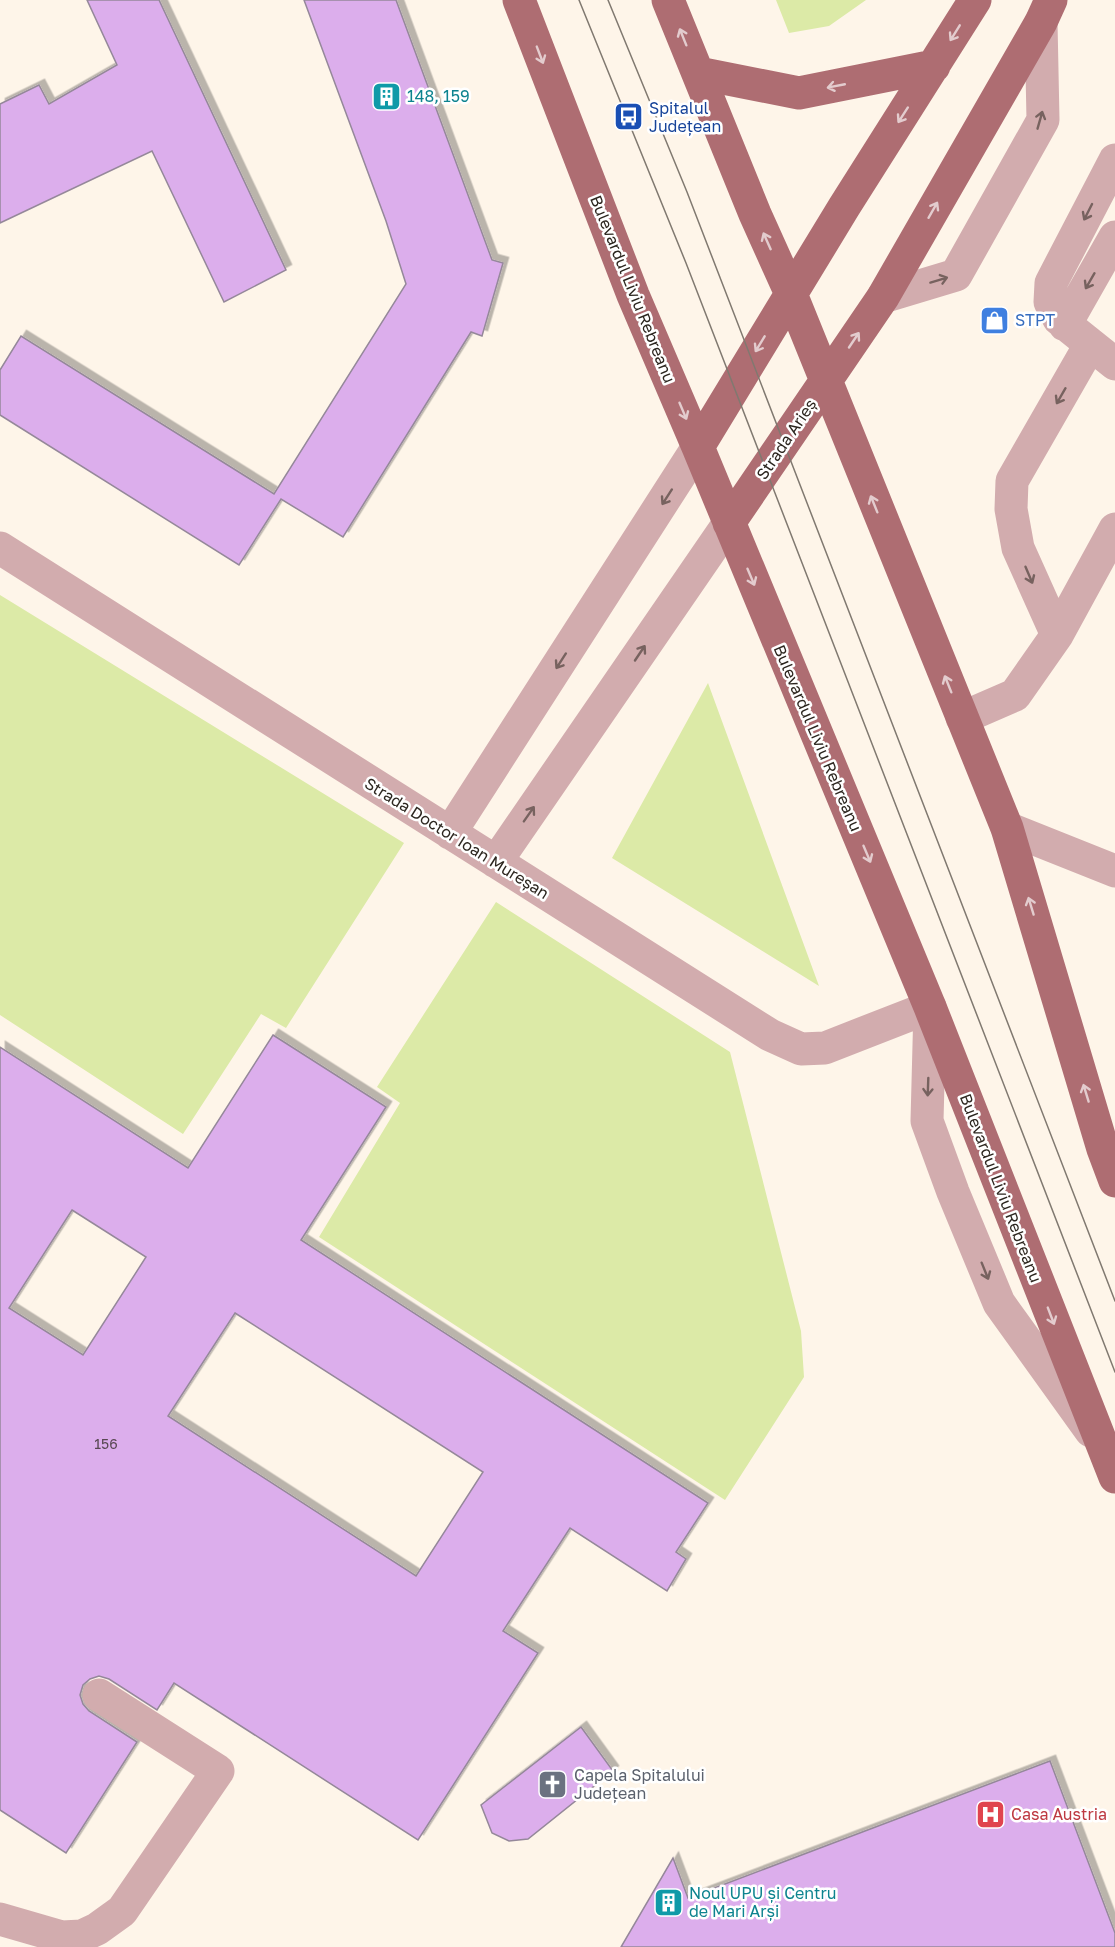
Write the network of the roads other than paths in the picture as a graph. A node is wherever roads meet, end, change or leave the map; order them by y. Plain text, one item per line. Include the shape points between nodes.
1 (519, 0) edge
2 (668, 0) edge
3 (975, 0) edge
4 (1046, 11) edge
5 (934, 66) junction
6 (698, 73) junction
7 (1115, 160) edge
8 (1115, 237) edge
9 (791, 294) junction
10 (883, 297) junction
11 (1090, 345) edge
12 (825, 382) junction
13 (699, 447) junction
14 (729, 523) junction
15 (1115, 529) edge
16 (0, 548) edge
17 (1057, 635) junction
18 (962, 718) junction
19 (1007, 828) junction
20 (450, 833) junction
21 (496, 862) junction
22 (1115, 871) edge
23 (930, 1007) junction
24 (1109, 1138) edge
25 (1115, 1181) edge
26 (1109, 1462) edge
27 (99, 1695) dead end
28 (0, 1919) edge

1 -> 13 main road, Bulevardul Liviu Rebreanu via 633,295
6 -> 2 main road
3 -> 5 main road
10 -> 4 main road, Strada Arieș
10 -> 4 street via 956,275 1043,120
5 -> 6 main road via 800,93
5 -> 9 main road
9 -> 6 main road
7 -> 11 street via 1051,283 1050,302
8 -> 11 street
9 - 12 main road
9 -> 13 main road
12 -> 10 main road, Strada Arieș
11 -> 17 street via 1012,481 1011,509 1018,548
12 - 14 main road, Strada Arieș
18 -> 12 main road
13 - 14 main road, Bulevardul Liviu Rebreanu
13 -> 20 street
21 -> 14 street, Strada Arieș
14 -> 23 main road, Bulevardul Liviu Rebreanu
15 - 17 street
16 - 20 street, Strada Doctor Ioan Mureșan
17 - 18 street via 1015,695
18 - 19 main road
19 - 22 street
24 -> 19 main road
20 - 21 street, Strada Doctor Ioan Mureșan
21 - 23 street, Strada Doctor Ioan Mureșan via 770,1035 801,1048 825,1048
23 -> 26 main road, Bulevardul Liviu Rebreanu
23 -> 26 street via 927,1121 953,1192 999,1303
24 - 25 main road
27 - 28 street via 218,1772 122,1911 97,1929 82,1936 62,1937

